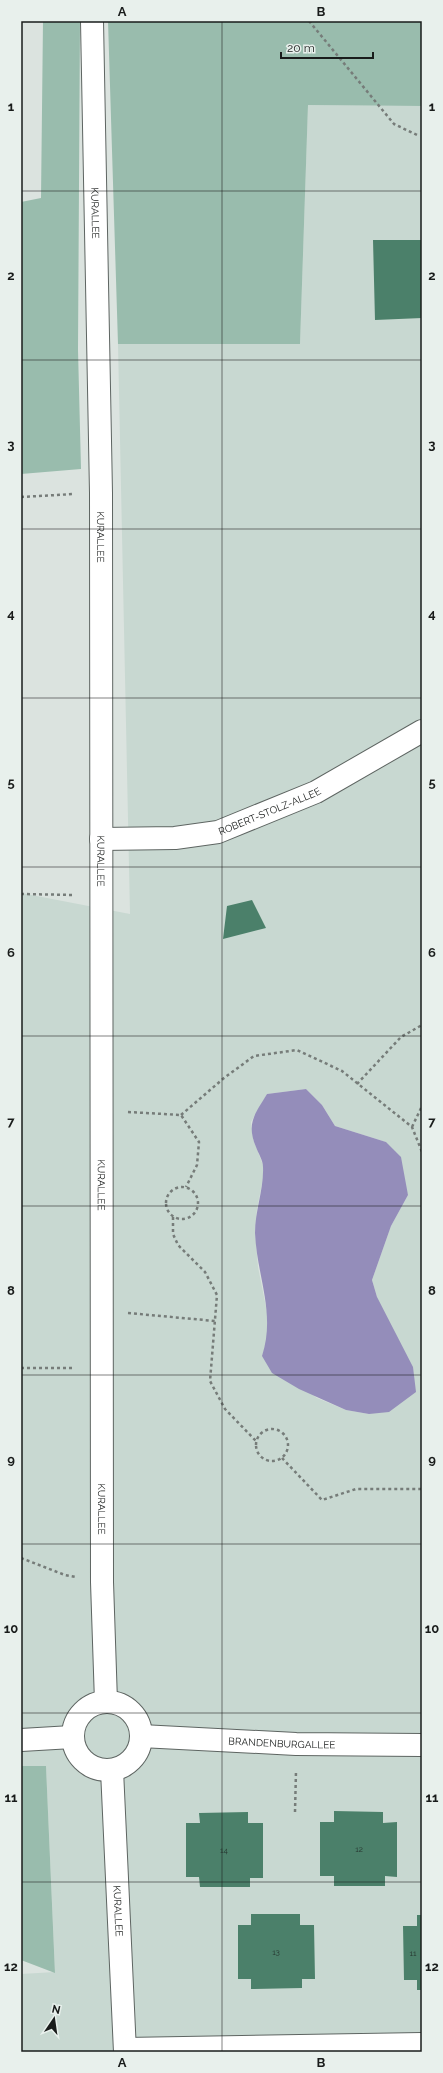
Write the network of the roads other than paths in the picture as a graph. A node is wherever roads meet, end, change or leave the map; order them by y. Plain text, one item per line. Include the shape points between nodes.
1 (92, 21) edge
2 (422, 730) edge
3 (100, 839) junction
4 (106, 1702) junction
5 (141, 1736) junction
6 (72, 1737) junction
7 (21, 1740) edge
8 (422, 1745) edge
9 (112, 1770) junction
10 (422, 2044) edge
11 (125, 2050) edge

1 - 3 street, KURALLEE via 101,493
2 - 3 street, ROBERT-STOLZ-ALLEE via 316,792 218,832 175,838
3 - 4 street, KURALLEE via 102,1582
4 - 5 street via 117,1703 126,1708 139,1725
4 - 6 street via 95,1703 86,1708 78,1717
5 - 8 street, BRANDENBURGALLEE via 296,1744
5 - 9 street via 136,1754 130,1761
6 - 7 street
6 - 9 street via 80,1759 100,1770
9 - 11 street, KURALLEE
10 - 11 street

